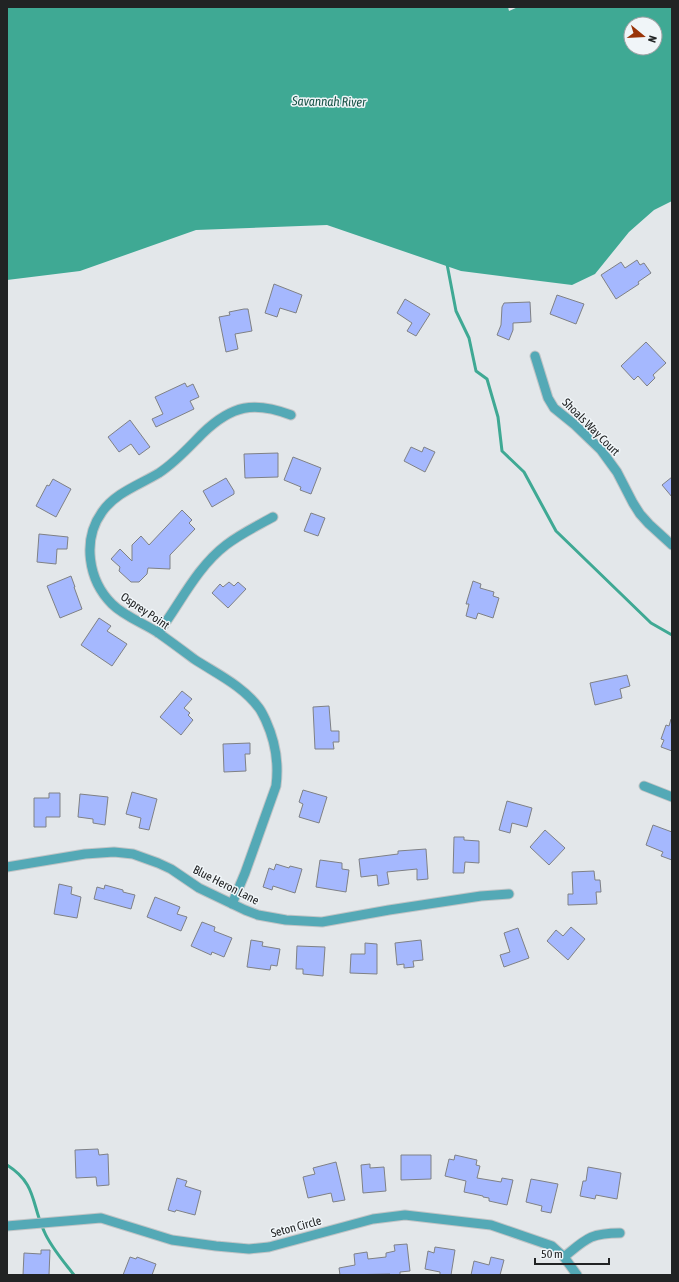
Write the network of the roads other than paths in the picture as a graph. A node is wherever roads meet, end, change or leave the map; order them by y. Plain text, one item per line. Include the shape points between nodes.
1 (535, 356) dead end
2 (291, 414) dead end
3 (274, 517) dead end
4 (672, 545) edge
5 (158, 633) junction
6 (644, 786) dead end
7 (672, 797) edge
8 (7, 867) edge
9 (509, 894) dead end
10 (232, 904) junction
11 (7, 1226) edge
12 (620, 1233) dead end
13 (564, 1257) junction
14 (577, 1275) edge

1 - 4 street, Shoals Way Court via 548,398 554,408 575,424 605,455 640,514
2 - 5 street, Osprey Point via 263,407 244,408 225,415 172,464 113,500 101,513 93,529 90,544 90,560 95,580 120,611
3 - 5 street via 240,536 217,553 193,581
5 - 10 street, Osprey Point via 248,696 260,709 275,744 278,764 276,786
6 - 7 street
8 - 10 street, Blue Heron Lane via 100,852 133,854 170,868 199,888
9 - 10 street, Blue Heron Lane via 481,896 322,922 272,918
11 - 13 street, Seton Circle via 101,1218 172,1240 249,1249 269,1247 373,1219 405,1215 491,1225 552,1246
12 - 13 street via 604,1233 588,1238
13 - 14 street, Seton Circle

